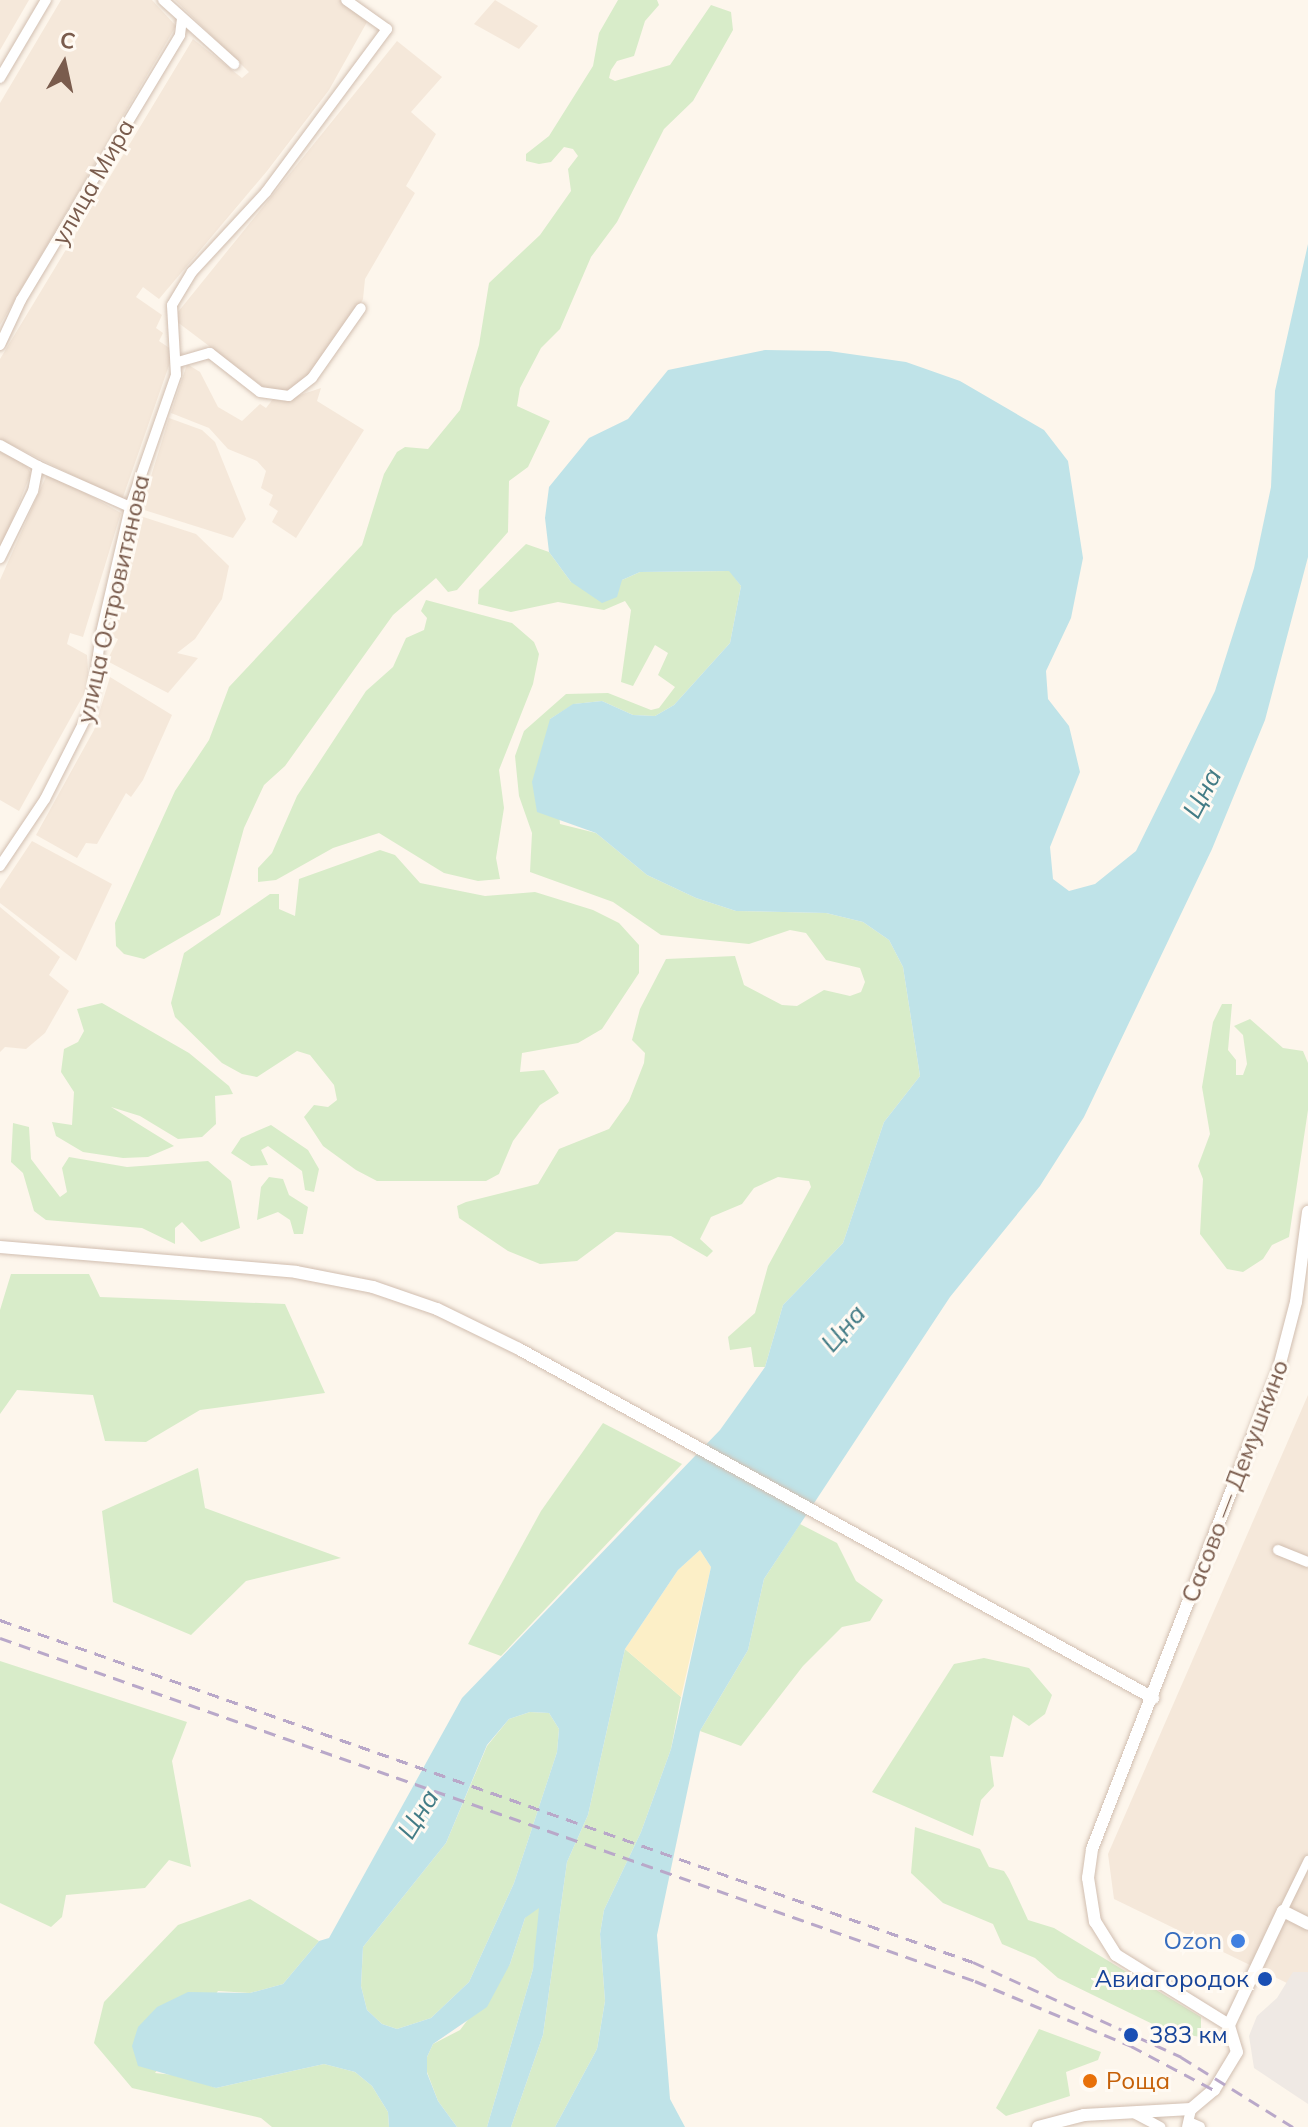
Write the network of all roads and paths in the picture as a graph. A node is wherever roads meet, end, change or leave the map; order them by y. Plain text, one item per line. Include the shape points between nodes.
1 (46, 0) edge
2 (163, 0) edge
3 (346, 0) edge
4 (182, 18) junction
5 (234, 64) dead end
6 (0, 78) edge
7 (361, 308) dead end
8 (0, 345) edge
9 (178, 362) junction
10 (0, 445) edge
11 (38, 466) junction
12 (130, 507) junction
13 (0, 558) edge
14 (0, 866) edge
15 (1308, 1212) edge
16 (0, 1247) edge
17 (1278, 1550) dead end
18 (1308, 1562) edge
19 (1153, 1698) junction
20 (1308, 1860) edge
21 (1283, 1911) junction
22 (1308, 1924) edge
23 (1229, 2025) junction
24 (1132, 2112) junction
25 (1189, 2120) edge
26 (1038, 2127) edge
27 (1160, 2127) edge
28 (1200, 2127) edge

1 - 6 street
2 - 4 street
3 - 9 street, улица Островитянова via 387,29 266,192 175,298 171,321
4 - 5 street
4 - 8 street, улица Мира via 180,35 21,300
7 - 9 street via 312,378 289,396 260,392 210,353
9 - 12 street, улица Островитянова
10 - 11 street
11 - 12 street
11 - 13 street via 33,491
12 - 14 street, улица Островитянова via 87,721 45,799
15 - 19 street, Сасово — Демушкино via 1296,1302 1278,1371
16 - 19 street via 337,1278 437,1309 589,1387
17 - 18 street
19 - 23 street, Сасово — Демушкино via 1092,1849 1091,1911 1107,1944 1128,1965
20 - 21 street
21 - 22 street
21 - 23 street
23 - 25 street via 1237,2052
24 - 25 street via 1174,2112
24 - 26 street via 1084,2115
24 - 27 street
25 - 28 street

